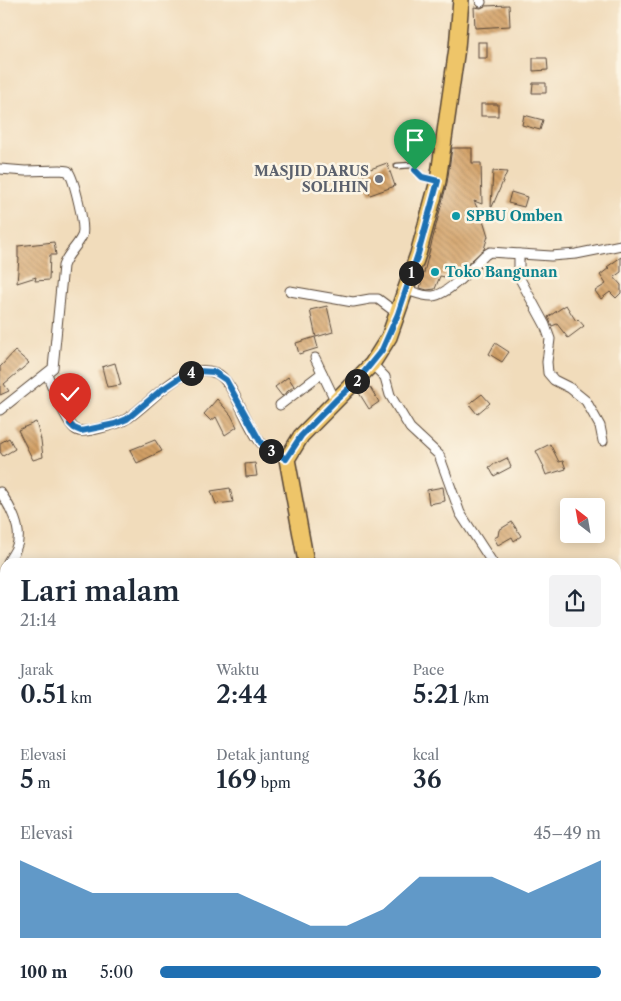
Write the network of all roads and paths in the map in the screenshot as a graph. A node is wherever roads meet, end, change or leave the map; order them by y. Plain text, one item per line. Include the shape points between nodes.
1 (461, 0) edge
2 (397, 166) dead end
3 (0, 169) edge
4 (438, 181) junction
5 (621, 245) edge
6 (519, 254) junction
7 (406, 290) junction
8 (290, 291) dead end
9 (398, 314) junction
10 (315, 358) dead end
11 (372, 364) junction
12 (322, 373) junction
13 (47, 374) junction
14 (336, 400) junction
15 (280, 405) dead end
16 (0, 410) edge
17 (603, 441) dead end
18 (286, 459) junction
19 (0, 492) edge
20 (10, 558) edge
21 (305, 558) edge
22 (489, 558) edge

1 - 4 main road via 458,48
2 - 4 lane via 412,165 422,177
3 - 13 street via 68,171 81,214 82,236 63,266 54,364
4 - 7 main road
5 - 6 street via 576,254
6 - 7 street via 490,252 437,295 427,296
6 - 17 street via 519,278 550,339 548,372 554,380 586,401 600,426
7 - 9 main road
8 - 9 street via 353,302 378,299
9 - 11 main road via 389,337
10 - 12 street
11 - 14 main road
11 - 22 street via 385,377 390,395 410,428 439,455 460,513
12 - 14 street
12 - 15 street
13 - 16 street
13 - 18 street via 70,424 81,431 103,428 127,419 160,391 188,374 214,372 226,380 261,443
14 - 18 main road via 301,436
18 - 21 main road
19 - 20 street via 15,521 18,539

